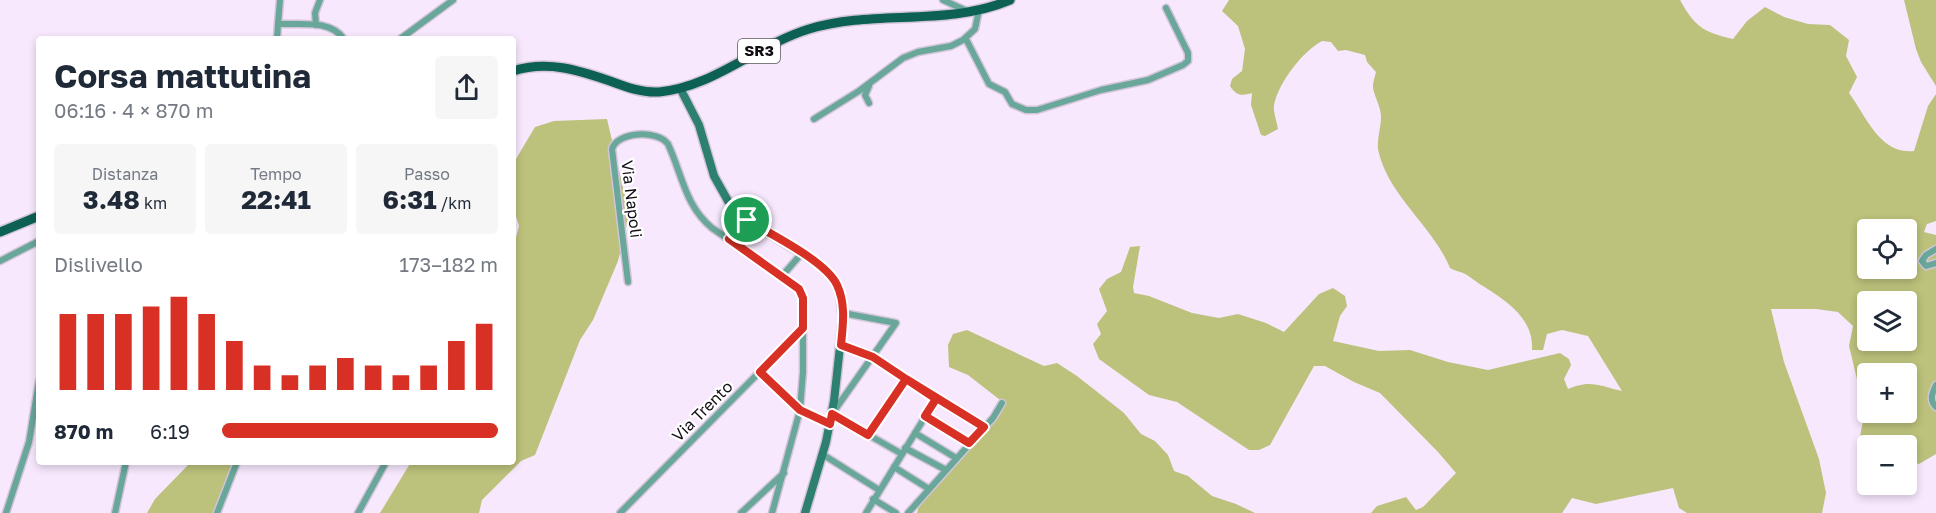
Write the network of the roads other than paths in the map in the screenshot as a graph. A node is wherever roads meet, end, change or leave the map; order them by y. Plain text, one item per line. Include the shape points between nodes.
1 (280, 0) edge
2 (320, 0) edge
3 (453, 0) edge
4 (943, 0) edge
5 (1010, 0) edge
6 (1166, 9) dead end
7 (975, 12) junction
8 (278, 24) junction
9 (316, 25) junction
10 (277, 36) edge
11 (341, 36) edge
12 (404, 36) edge
13 (966, 39) junction
14 (516, 70) edge
15 (870, 82) junction
16 (680, 88) junction
17 (869, 103) dead end
18 (814, 119) dead end
19 (36, 217) edge
20 (747, 220) junction
21 (0, 232) edge
22 (729, 239) junction
23 (36, 243) edge
24 (1936, 249) edge
25 (802, 253) junction
26 (0, 261) edge
27 (1936, 262) edge
28 (782, 276) junction
29 (628, 282) dead end
30 (843, 312) junction
31 (803, 328) junction
32 (841, 345) junction
33 (873, 357) junction
34 (760, 372) junction
35 (906, 379) junction
36 (1936, 385) edge
37 (36, 399) edge
38 (936, 399) junction
39 (1002, 403) dead end
40 (1936, 407) edge
41 (800, 410) junction
42 (832, 414) junction
43 (925, 416) junction
44 (830, 424) junction
45 (984, 427) junction
46 (915, 433) junction
47 (868, 435) junction
48 (969, 443) junction
49 (904, 451) junction
50 (822, 454) junction
51 (956, 458) junction
52 (125, 465) edge
53 (236, 465) edge
54 (384, 465) edge
55 (894, 467) junction
56 (946, 470) junction
57 (784, 473) junction
58 (929, 489) junction
59 (879, 490) junction
60 (873, 499) junction
61 (6, 513) edge
62 (115, 513) edge
63 (217, 513) edge
64 (358, 513) edge
65 (620, 513) edge
66 (741, 513) edge
67 (772, 513) edge
68 (805, 513) edge
69 (866, 513) edge
70 (896, 513) edge
71 (908, 513) edge

1 - 8 street
2 - 9 street via 315,10
3 - 12 street
4 - 7 street
5 - 7 main road, SR3
6 - 13 street via 1188,53 1184,65 1148,80 1037,110 1012,104 1005,92 989,84
7 - 13 street via 975,29
7 - 16 main road, SR3 via 823,26 782,39 705,80
8 - 9 street
8 - 10 street
9 - 11 street via 333,28
13 - 15 street via 909,56
14 - 16 main road, SR3 via 563,67 641,91
15 - 17 street via 865,95
15 - 18 street
16 - 20 main road via 699,125 718,186
19 - 21 main road
20 - 22 street
20 - 25 main road
22 - 28 street, Via Napoli
22 - 29 street, Via Napoli via 708,225 692,206 665,140 651,134 618,140 612,149 613,166
23 - 26 street
24 - 27 street via 1922,261 1926,266
25 - 28 street
25 - 30 main road via 835,281
28 - 31 street, Via Napoli via 802,294
30 - 32 main road
30 - 33 street via 896,323
31 - 34 street, Via Trento
31 - 41 street, Via Napoli
32 - 33 street
32 - 42 main road
33 - 35 street
33 - 42 street
34 - 41 street
34 - 65 street, Via Trento
35 - 38 street
35 - 47 street
36 - 40 street via 1931,397
37 - 61 street via 29,442
38 - 43 street
38 - 45 street
39 - 45 street
41 - 44 street
41 - 57 street, Via Napoli
42 - 44 main road
42 - 47 street
43 - 46 street
43 - 48 street
44 - 50 main road
45 - 48 street
46 - 49 street
46 - 51 street
47 - 49 street
48 - 51 street
49 - 55 street
49 - 56 street
50 - 59 street
50 - 68 main road
51 - 56 street
52 - 62 street
53 - 63 street
54 - 64 street
55 - 58 street
55 - 59 street
56 - 58 street
57 - 66 street
57 - 67 street, Via Napoli
58 - 71 street
59 - 60 street
60 - 69 street
60 - 70 street

